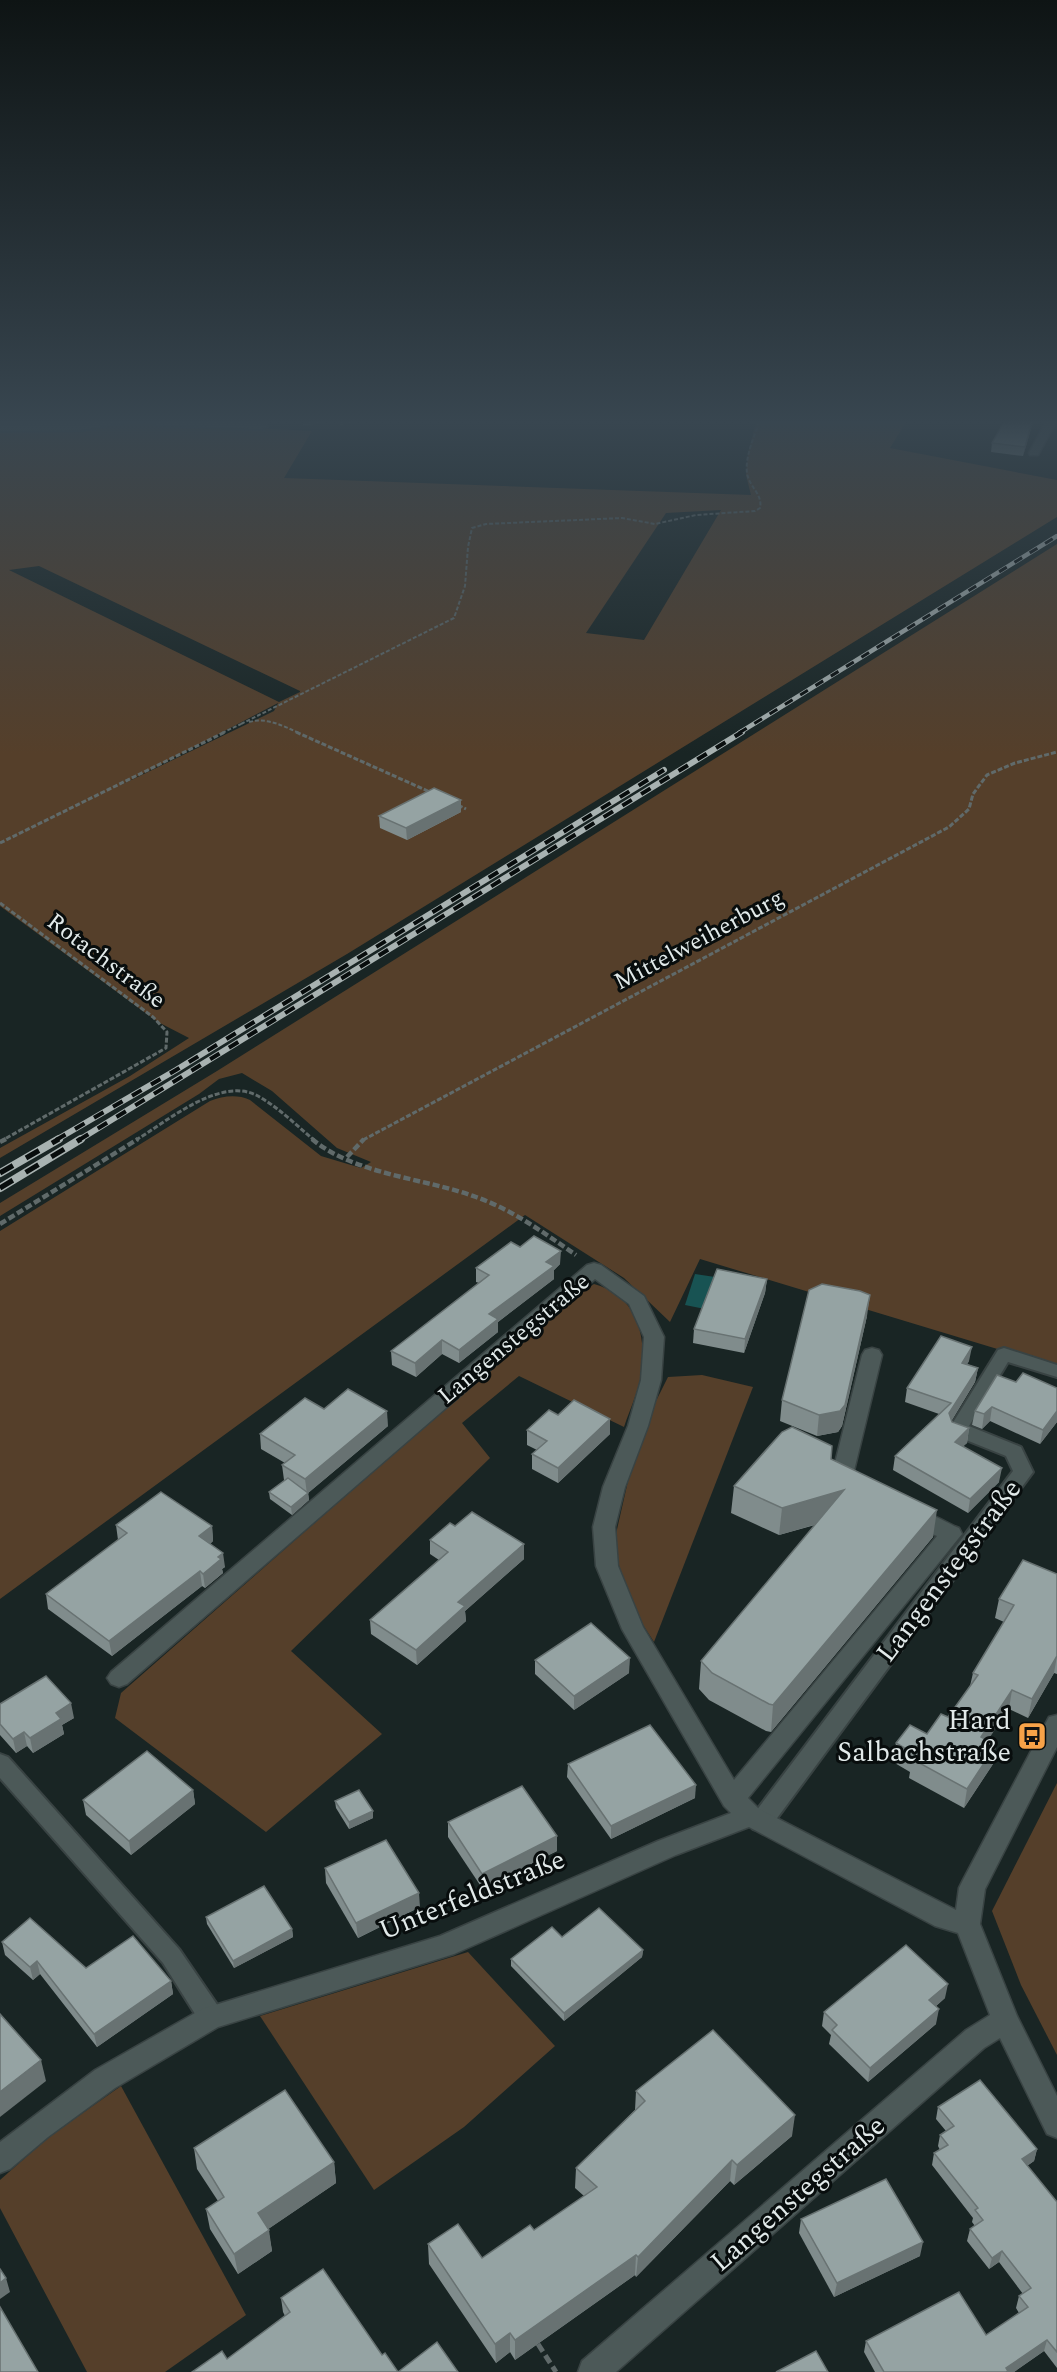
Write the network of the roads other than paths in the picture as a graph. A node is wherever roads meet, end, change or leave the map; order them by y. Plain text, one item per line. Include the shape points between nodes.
1 (872, 1355) dead end
2 (1057, 1371) edge
3 (119, 1678) dead end
4 (1057, 1724) edge
5 (0, 1763) edge
6 (748, 1812) junction
7 (968, 1924) junction
8 (211, 2017) junction
9 (1005, 2020) junction
10 (1057, 2125) edge
11 (0, 2160) edge
12 (593, 2372) edge

1 - 6 street, Langenstegstraße via 841,1483 951,1534
2 - 6 lane, Langenstegstraße via 1004,1354 958,1429 1014,1452 1023,1472
3 - 6 street, Langenstegstraße via 594,1269 637,1300 654,1337 651,1380 639,1426 614,1487 604,1527 607,1566 633,1629
4 - 7 street via 972,1888
5 - 8 lane via 171,1956
6 - 7 street via 944,1918
6 - 8 street, Unterfeldstraße via 446,1946
7 - 9 street
8 - 11 street, Unterfeldstraße via 105,2079
9 - 10 street
9 - 12 street, Langenstegstraße via 975,2039

